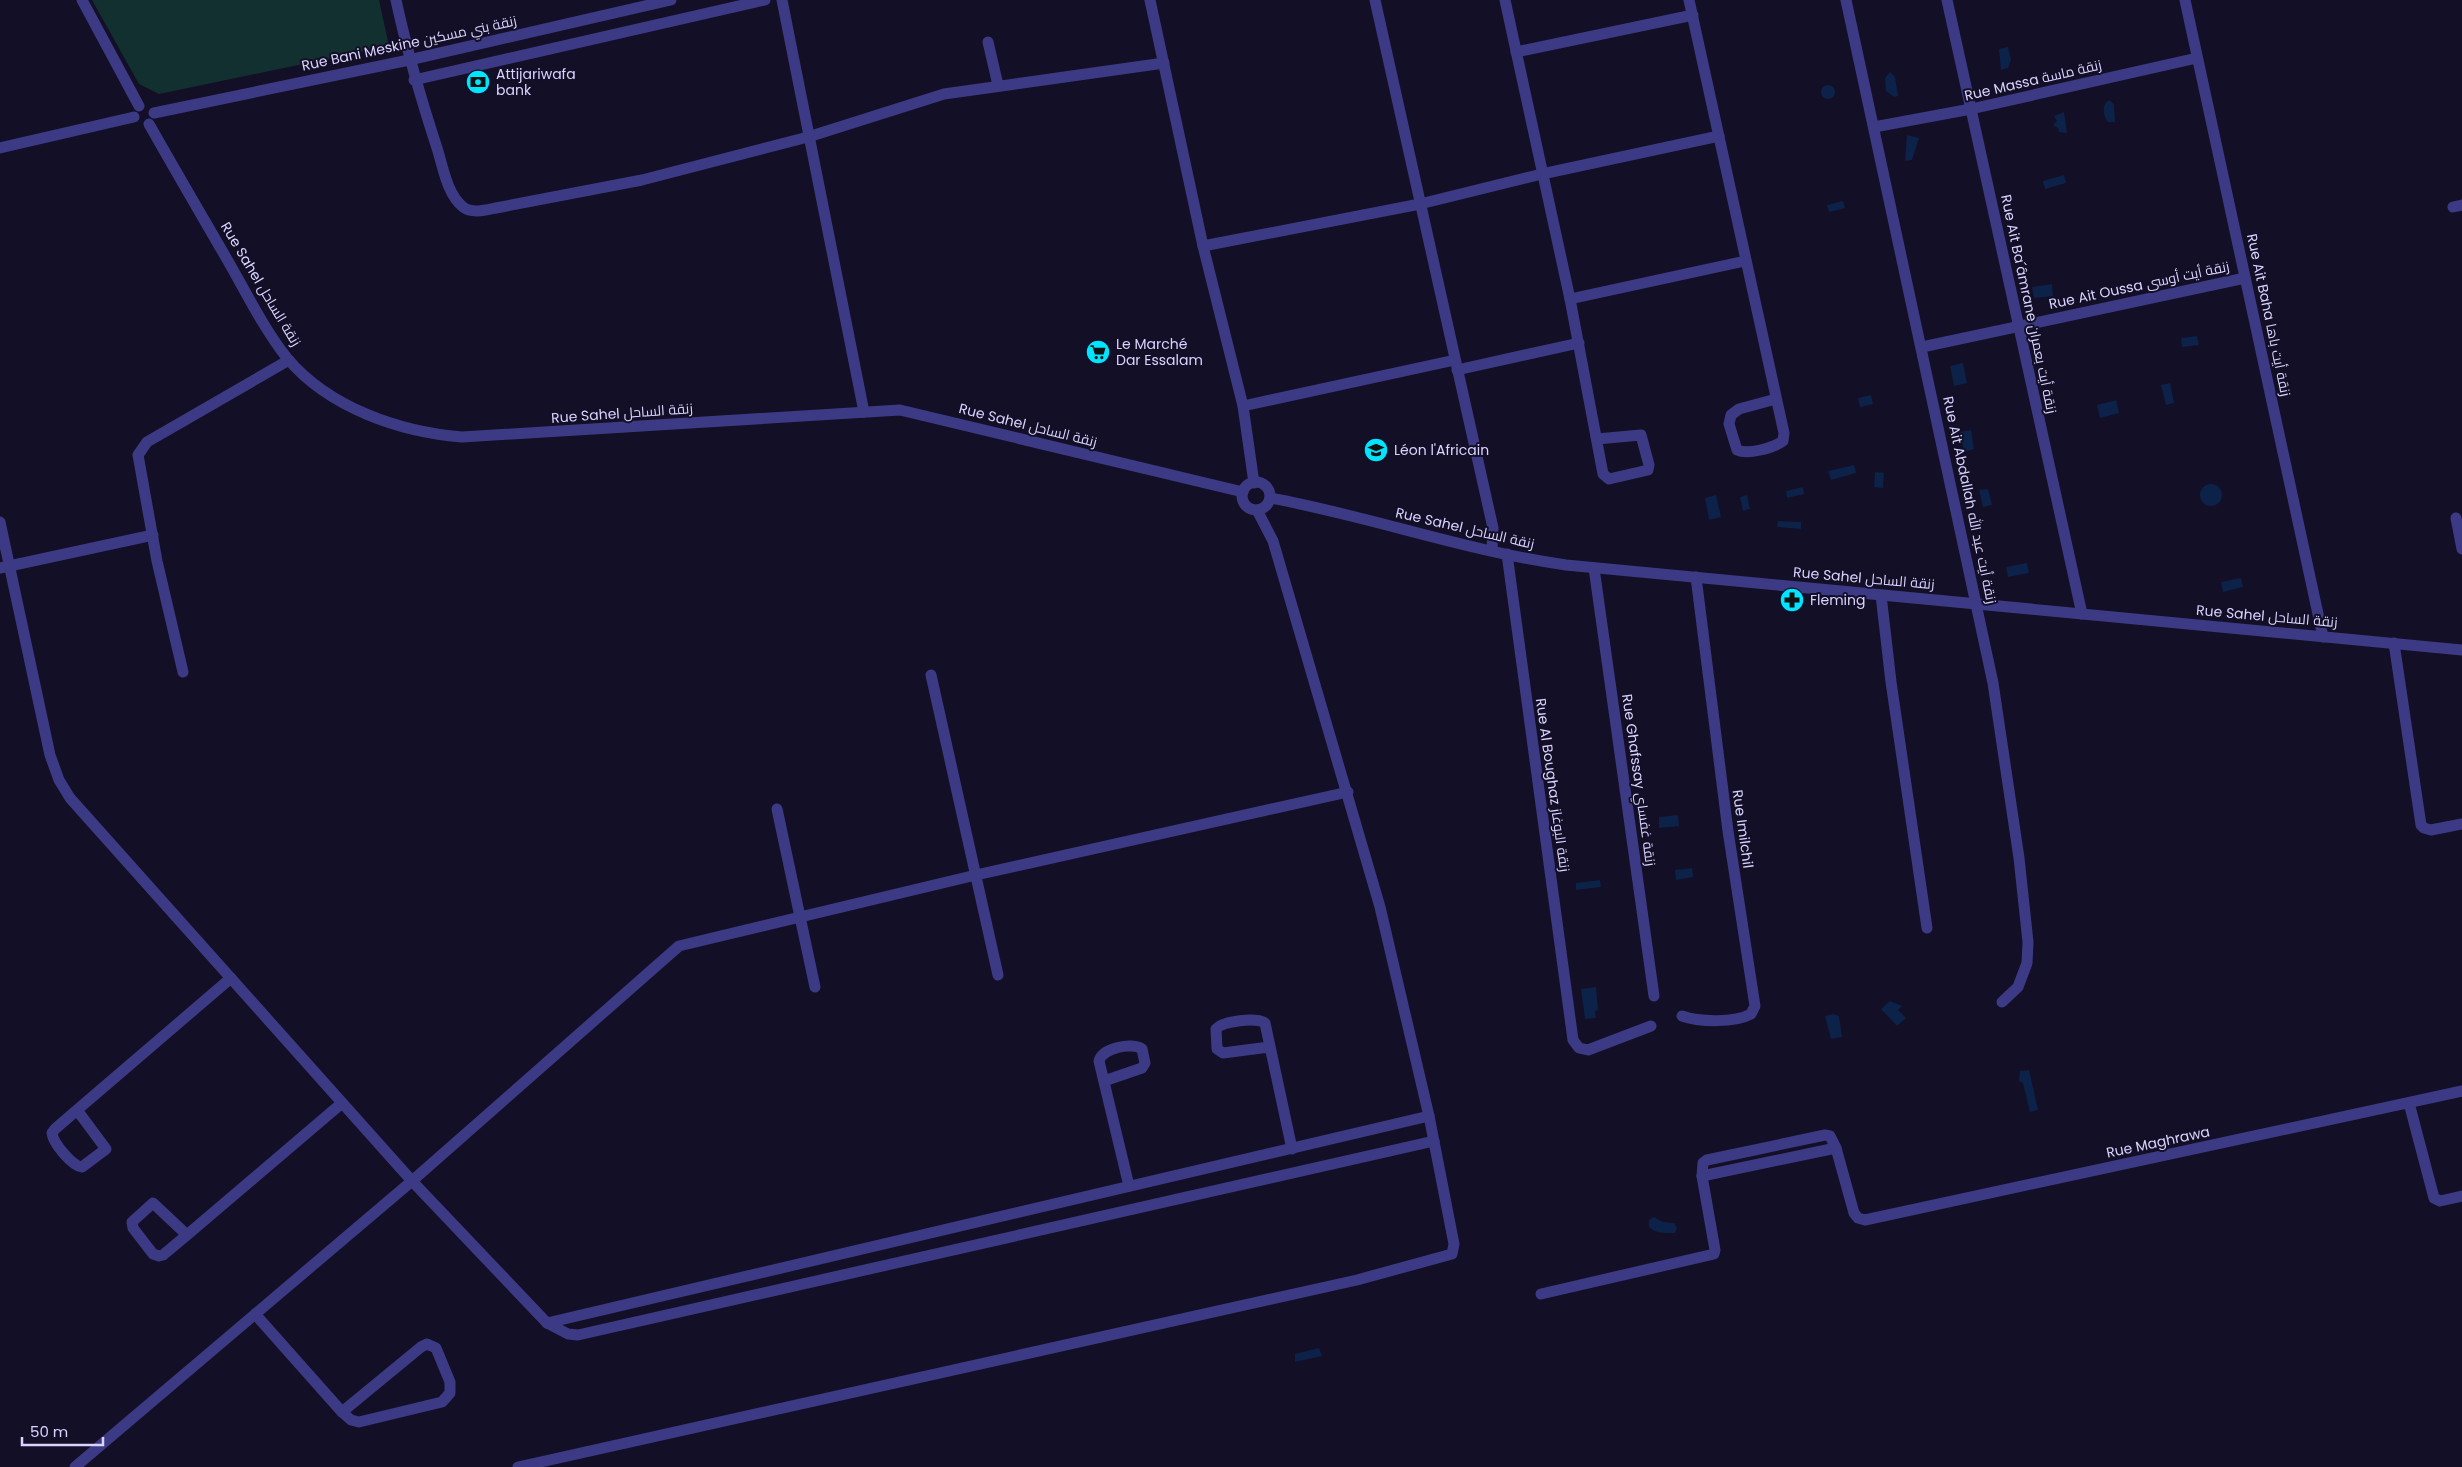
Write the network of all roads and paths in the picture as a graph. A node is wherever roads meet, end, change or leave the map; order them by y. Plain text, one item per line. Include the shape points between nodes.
1 (82, 0) edge
2 (396, 0) edge
3 (671, 0) edge
4 (765, 0) edge
5 (782, 0) edge
6 (1150, 0) edge
7 (1375, 0) edge
8 (1505, 0) edge
9 (1689, 0) edge
10 (1846, 0) edge
11 (1947, 0) edge
12 (2185, 0) edge
13 (1692, 15) junction
14 (988, 42) dead end
15 (1516, 52) junction
16 (2197, 58) junction
17 (409, 60) junction
18 (1164, 63) junction
19 (414, 80) junction
20 (998, 85) junction
21 (139, 106) junction
22 (1971, 109) junction
23 (154, 113) junction
24 (134, 117) junction
25 (149, 124) junction
26 (1874, 127) junction
27 (1719, 136) junction
28 (808, 137) junction
29 (0, 148) edge
30 (1542, 174) junction
31 (1420, 204) junction
32 (1203, 246) junction
33 (1745, 261) junction
34 (2245, 278) junction
35 (1570, 299) junction
36 (2020, 326) junction
37 (1578, 343) junction
38 (1922, 347) junction
39 (289, 360) junction
40 (1456, 365) junction
41 (1776, 399) junction
42 (1243, 406) junction
43 (864, 412) junction
44 (1597, 439) junction
45 (1254, 482) junction
46 (1243, 492) junction
47 (1270, 498) junction
48 (1256, 510) junction
49 (2456, 518) dead end
50 (0, 522) edge
51 (153, 535) junction
52 (2462, 549) edge
53 (1492, 550) junction
54 (1507, 554) junction
55 (5, 567) edge
56 (1594, 568) junction
57 (1696, 577) junction
58 (1881, 595) junction
59 (1977, 604) junction
60 (2082, 614) junction
61 (2323, 637) junction
62 (2394, 643) junction
63 (2462, 650) edge
64 (183, 672) dead end
65 (931, 675) dead end
66 (1348, 792) junction
67 (777, 809) dead end
68 (2462, 824) edge
69 (976, 875) junction
70 (800, 918) junction
71 (1927, 928) dead end
72 (998, 975) dead end
73 (231, 978) junction
74 (815, 987) dead end
75 (1654, 996) dead end
76 (2002, 1002) dead end
77 (1682, 1016) dead end
78 (1651, 1026) dead end
79 (1270, 1048) junction
80 (1104, 1081) dead end
81 (2462, 1091) edge
82 (342, 1103) junction
83 (2409, 1103) junction
84 (77, 1110) junction
85 (1429, 1116) junction
86 (1434, 1141) junction
87 (1292, 1149) junction
88 (412, 1181) junction
89 (1129, 1186) junction
90 (2462, 1196) edge
91 (1061, 1201) junction
92 (1064, 1223) junction
93 (187, 1235) junction
94 (1541, 1294) dead end
95 (255, 1314) junction
96 (547, 1323) junction
97 (342, 1412) junction
98 (74, 1467) edge
99 (518, 1467) edge

1 - 21 street
2 - 17 street
3 - 17 street, Rue Bani Meskine زنقة بني مسكين
4 - 19 street
5 - 28 street
6 - 18 street
7 - 31 street
8 - 15 street
9 - 13 street
10 - 26 street, Rue Ait Abdallah زنقة أيت عبد الله
11 - 22 street, Rue Ait Ba´âmrane زنقة أيت بعمران
12 - 16 street, Rue Ait Baha زنقة أيت باها
13 - 15 street
13 - 27 street
14 - 20 street
15 - 30 street
16 - 22 street, Rue Massa زنقة ماسة
16 - 34 street, Rue Ait Baha زنقة أيت باها
17 - 19 street
17 - 23 street, Rue Bani Meskine زنقة بني مسكين
18 - 20 street
18 - 32 street
19 - 28 street via 452,192 464,208 472,211 642,180
20 - 28 street via 944,94
21 - 23 street via 148,105
21 - 24 street
22 - 26 street, Rue Massa زنقة ماسة
22 - 36 street, Rue Ait Ba´âmrane زنقة أيت بعمران
23 - 25 street
24 - 25 street via 142,125
24 - 29 street
25 - 39 street, Rue Sahel زنقة الساحل via 265,326
26 - 38 street, Rue Ait Abdallah زنقة أيت عبد الله
27 - 30 street
27 - 33 street
28 - 43 street
30 - 31 street
30 - 35 street
31 - 32 street
31 - 40 street
32 - 42 street
33 - 35 street
33 - 41 street
34 - 36 street, Rue Ait Oussa زنقة أيت أوسى
34 - 61 street, Rue Ait Baha زنقة أيت باها
35 - 37 street
36 - 38 street, Rue Ait Oussa زنقة أيت أوسى
36 - 60 street, Rue Ait Ba´âmrane زنقة أيت بعمران
37 - 40 street
37 - 44 street
38 - 59 street, Rue Ait Abdallah زنقة أيت عبد الله
39 - 43 street, Rue Sahel زنقة الساحل via 349,406 393,424 434,435 512,435
39 - 51 street via 141,448 138,463
40 - 42 street
40 - 53 street via 1493,528
41 - 41 street via 1739,409 1731,415 1729,424 1737,450 1749,452 1783,441
42 - 45 street
43 - 46 street, Rue Sahel زنقة الساحل via 915,412
44 - 44 street via 1641,434 1648,470 1606,478
45 - 46 street
45 - 47 street via 1264,486
46 - 48 street via 1245,505
47 - 48 street via 1264,508
47 - 53 street, Rue Sahel زنقة الساحل
48 - 66 street via 1273,541
49 - 52 street
50 - 55 street
51 - 55 street
51 - 64 street
53 - 54 street, Rue Sahel زنقة الساحل
54 - 56 street, Rue Sahel زنقة الساحل
54 - 78 street, Rue Al Boughaz زنقة البوغاز via 1573,1040 1583,1050
55 - 73 street via 50,756 59,780 79,810
56 - 57 street, Rue Sahel زنقة الساحل
56 - 75 street, Rue Ghafssay زنقة غفساي
57 - 58 street, Rue Sahel زنقة الساحل
57 - 77 street, Rue Imilchil via 1728,831 1755,1006 1751,1014 1738,1018 1699,1020
58 - 59 street, Rue Sahel زنقة الساحل
58 - 71 street
59 - 60 street, Rue Sahel زنقة الساحل
59 - 76 street, Rue Ait Abdallah زنقة أيت عبد الله via 1993,682 2027,931 2028,954 2023,976 2018,987
60 - 61 street, Rue Sahel زنقة الساحل
61 - 62 street, Rue Sahel زنقة الساحل
62 - 63 street, Rue Sahel زنقة الساحل
62 - 68 street via 2421,825 2431,830
65 - 69 street
66 - 69 street
66 - 85 street via 1380,907
67 - 70 street
69 - 70 street
69 - 72 street
70 - 74 street
70 - 88 street via 689,943 671,951
73 - 82 street
73 - 84 street
79 - 79 street via 1266,1025 1260,1020 1221,1025 1216,1029 1217,1049 1223,1053
79 - 87 street
80 - 89 street
81 - 83 street, Rue Maghrawa
82 - 88 street
82 - 93 street
83 - 90 street via 2434,1198 2440,1201
83 - 94 street, Rue Maghrawa via 1865,1220 1856,1216 1836,1148 1827,1135 1707,1160 1702,1166 1702,1176 1714,1254
84 - 84 street via 55,1129 52,1137 76,1165 82,1167 106,1149
85 - 86 street
85 - 87 street
86 - 92 street
86 - 99 street via 1454,1244 1452,1254 1447,1257 1357,1280
87 - 89 street
88 - 95 street
88 - 96 street
89 - 91 street
91 - 92 street
91 - 96 street
92 - 96 street via 578,1335 568,1334
93 - 93 street via 163,1255 156,1255 133,1228 132,1222 153,1203
95 - 97 street
95 - 98 street
97 - 97 street via 358,1422 442,1402 451,1388 436,1348 427,1344 421,1347

